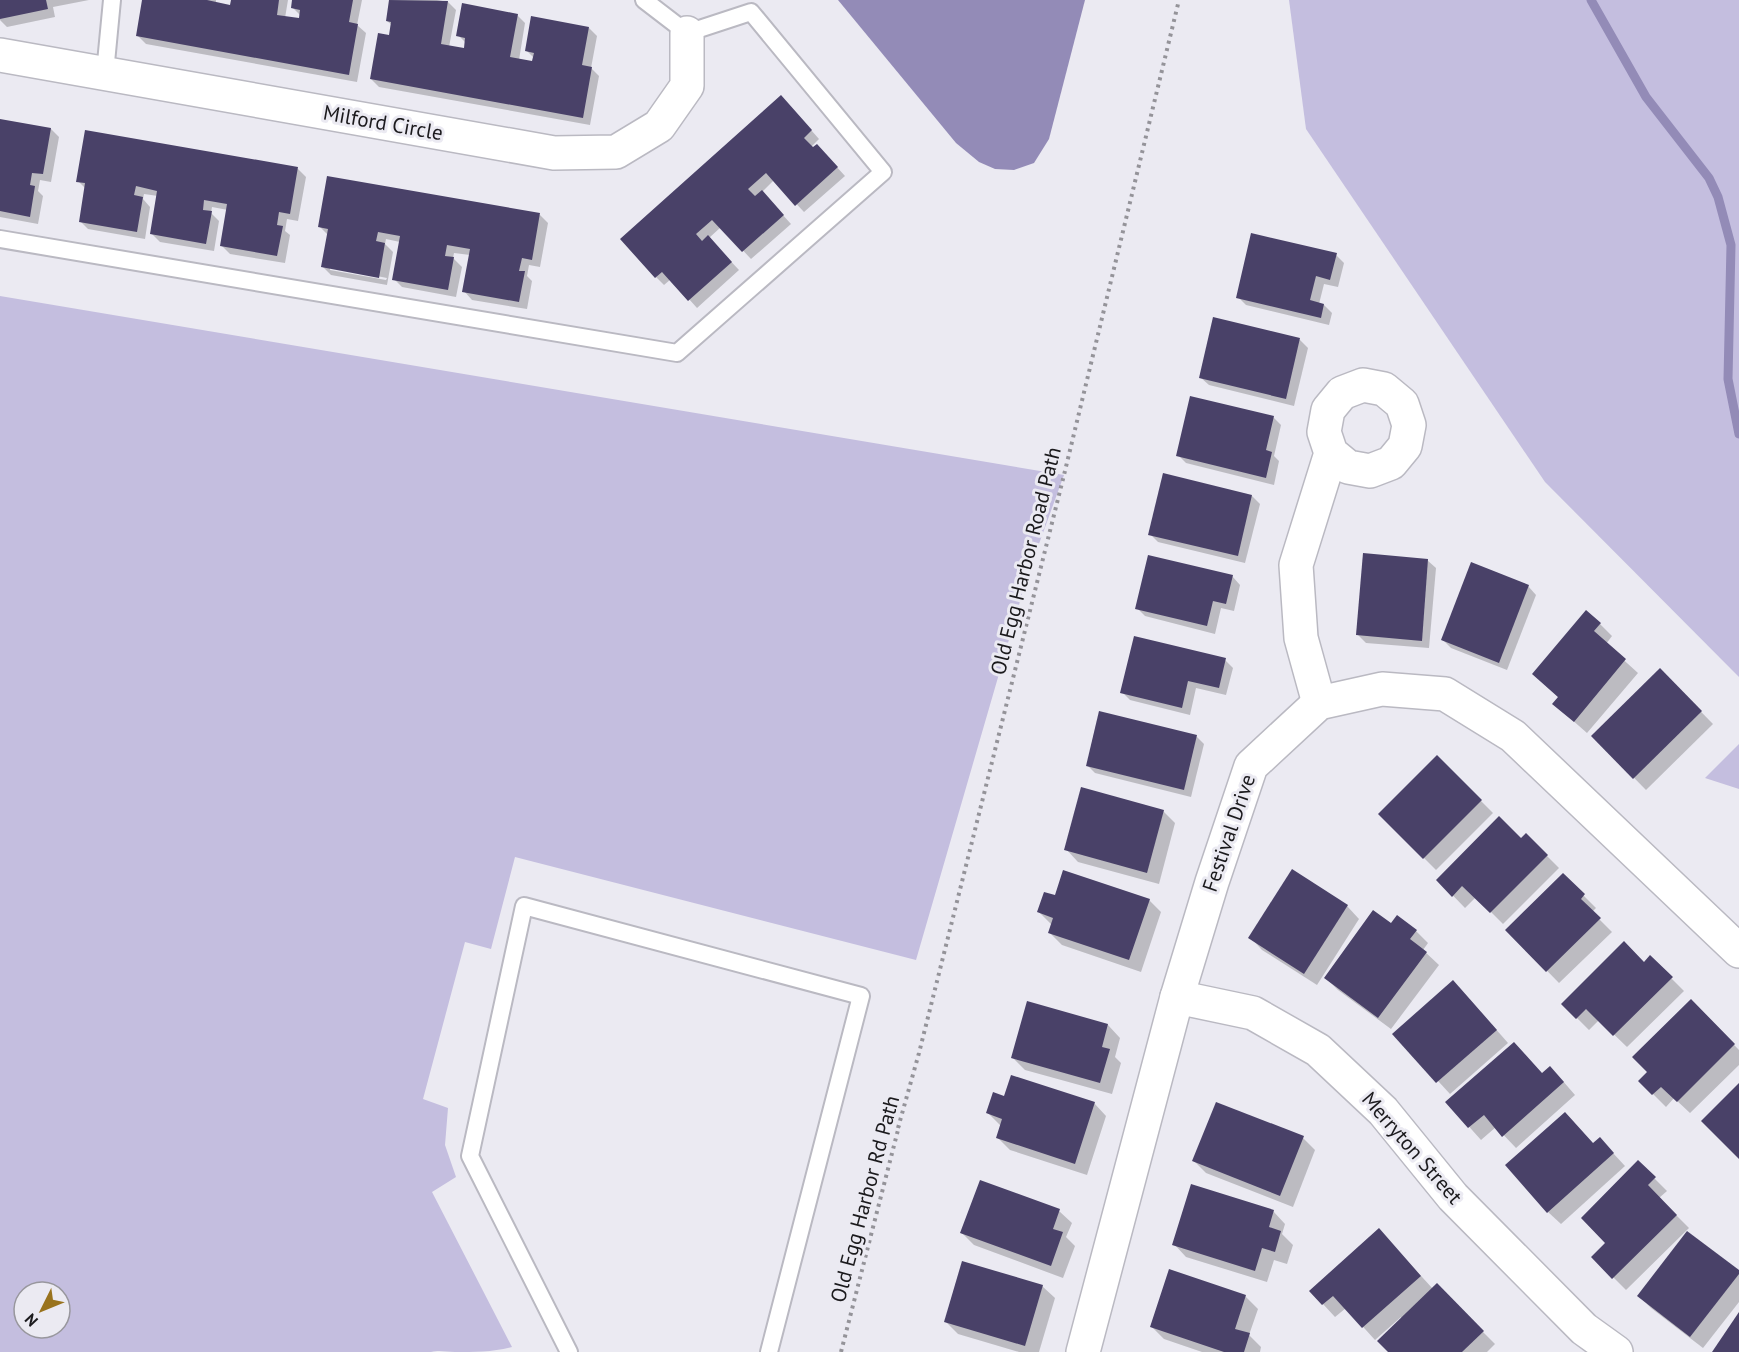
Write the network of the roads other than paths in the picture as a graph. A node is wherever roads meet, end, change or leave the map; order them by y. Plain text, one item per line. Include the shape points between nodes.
1 (112, 0) edge
2 (644, 0) edge
3 (687, 33) junction
4 (0, 55) edge
5 (105, 73) junction
6 (0, 239) edge
7 (1331, 453) dead end
8 (1319, 703) junction
9 (1739, 951) edge
10 (1177, 997) junction
11 (569, 1352) edge
12 (769, 1352) edge
13 (1083, 1352) edge
14 (1616, 1352) edge

1 - 5 lane
2 - 3 lane
3 - 5 street, Milford Circle via 687,86 659,126 616,152 554,153
3 - 6 lane via 750,12 883,172 677,353
4 - 5 street, Milford Circle
7 - 8 street via 1296,566 1301,638
8 - 9 street via 1382,689 1445,694 1513,736
8 - 10 street, Festival Drive via 1251,766
10 - 13 street, Festival Drive
10 - 14 street, Merryton Street via 1253,1013 1318,1050 1383,1111 1461,1205 1584,1329
11 - 12 lane via 470,1155 524,906 861,996

